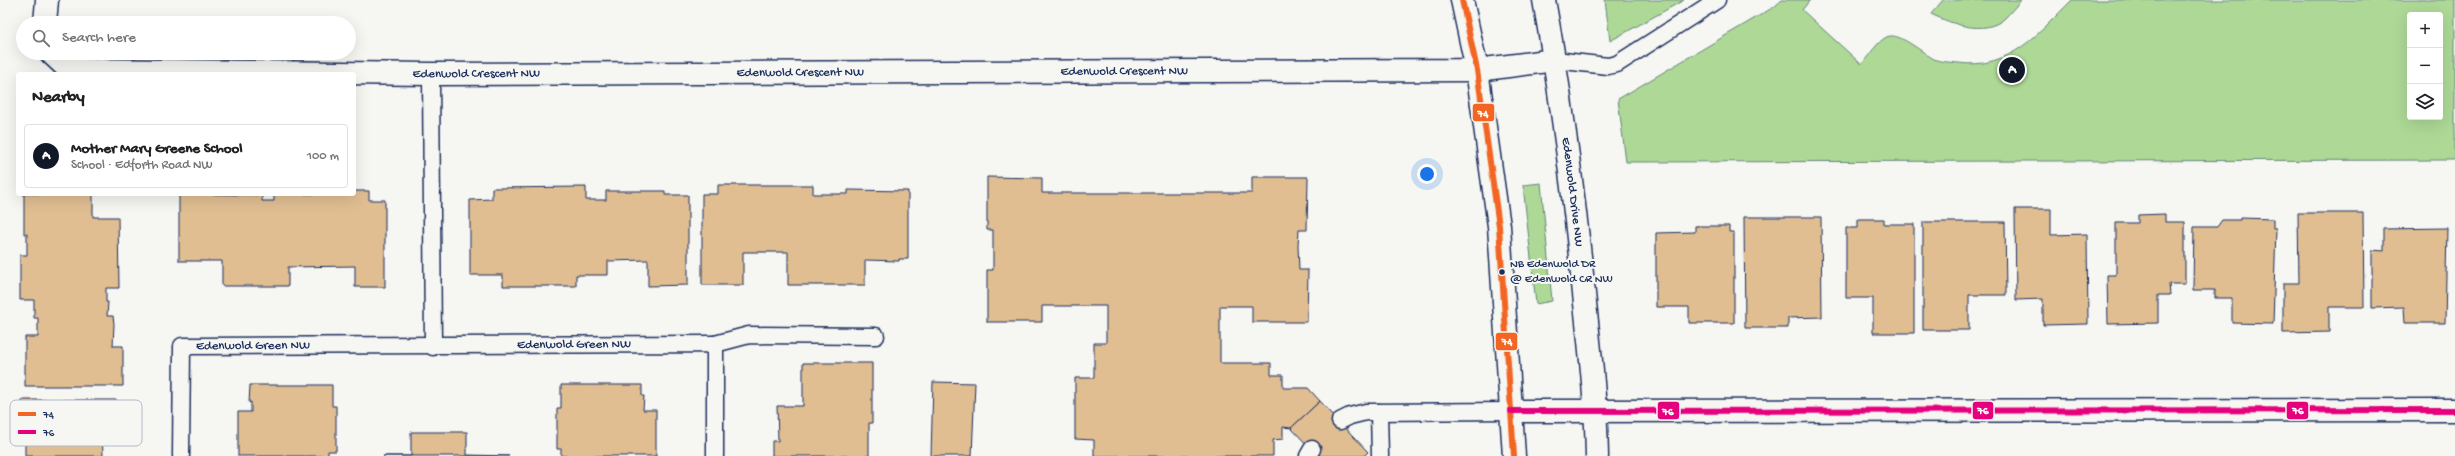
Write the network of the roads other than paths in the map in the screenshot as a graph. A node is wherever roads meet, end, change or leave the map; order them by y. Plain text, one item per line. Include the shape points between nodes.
1 (46, 0) edge
2 (1462, 0) edge
3 (1544, 0) edge
4 (1716, 0) edge
5 (45, 16) edge
6 (58, 60) edge
7 (1555, 60) junction
8 (1477, 70) junction
9 (258, 72) edge
10 (356, 73) edge
11 (431, 74) junction
12 (876, 336) dead end
13 (715, 344) junction
14 (433, 347) junction
15 (2455, 410) edge
16 (1511, 411) junction
17 (1379, 412) junction
18 (1596, 412) junction
19 (1340, 422) dead end
20 (181, 456) edge
21 (715, 456) edge
22 (1380, 456) edge
23 (1514, 456) edge
24 (1597, 456) edge

1 - 5 street
2 - 8 street
3 - 7 street, Edenwold Drive NW
4 - 7 lane via 1618,64 1608,66
6 - 9 street, Edenwold Crescent NW via 66,67 84,70
7 - 8 street, Edenwold Crescent NW
7 - 18 street, Edenwold Drive NW via 1578,235
8 - 11 street, Edenwold Crescent NW
8 - 16 street via 1499,226
10 - 11 street, Edenwold Crescent NW
11 - 14 lane
12 - 13 lane, Edenwold Green NW via 749,335
13 - 14 lane, Edenwold Green NW
13 - 21 lane
14 - 20 lane, Edenwold Green NW via 182,346
15 - 18 street
16 - 17 lane
16 - 18 street
16 - 23 street
17 - 19 lane via 1350,416
17 - 22 lane
18 - 24 street, Edenwold Drive NW

